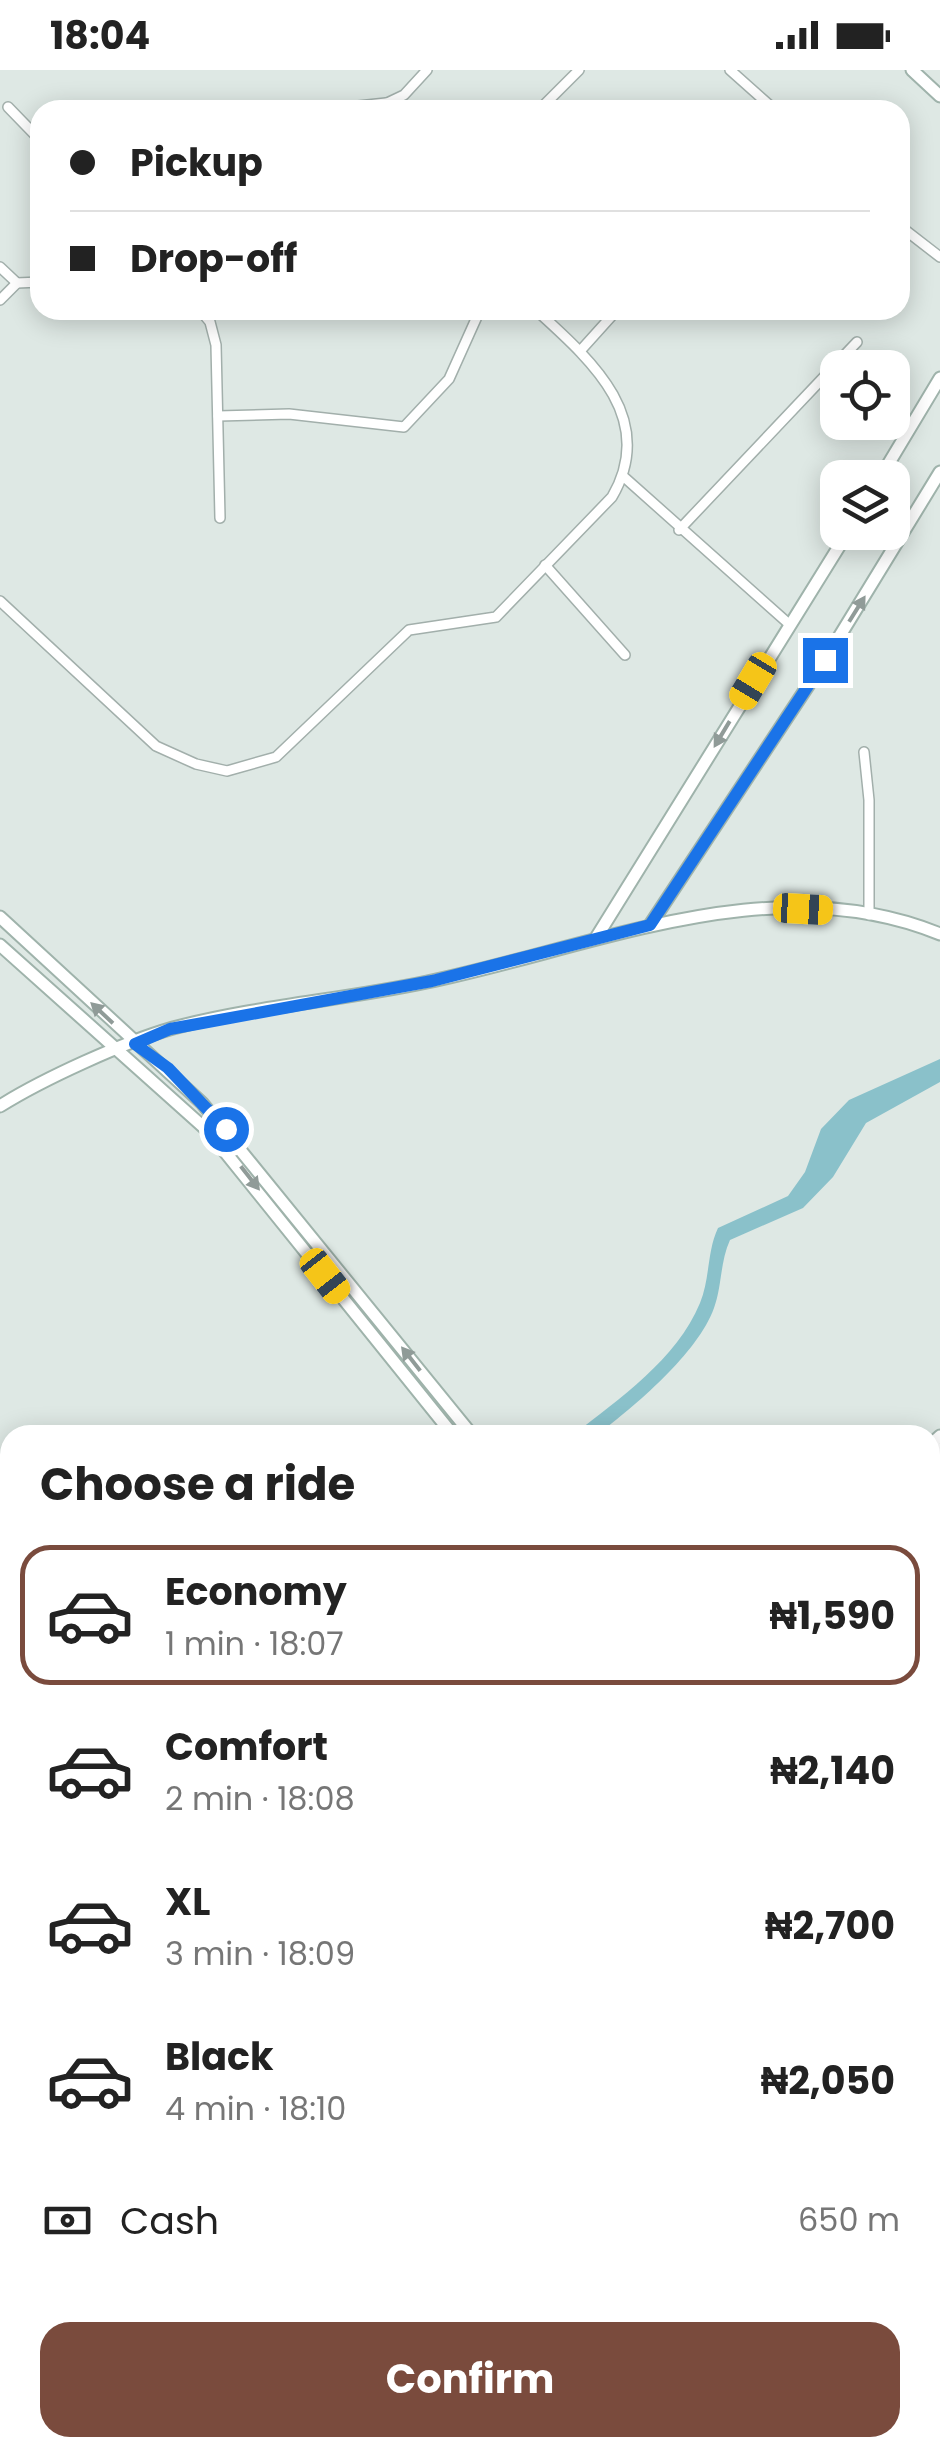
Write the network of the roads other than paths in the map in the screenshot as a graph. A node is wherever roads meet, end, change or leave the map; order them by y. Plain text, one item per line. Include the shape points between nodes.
1 (427, 70) edge
2 (580, 70) edge
3 (730, 70) edge
4 (912, 70) edge
5 (940, 96) edge
6 (398, 100) edge
7 (549, 100) edge
8 (764, 100) edge
9 (8, 108) dead end
10 (30, 130) edge
11 (910, 234) edge
12 (940, 256) edge
13 (0, 267) edge
14 (30, 282) edge
15 (17, 283) junction
16 (0, 300) edge
17 (208, 320) edge
18 (476, 320) edge
19 (547, 320) edge
20 (608, 320) edge
21 (857, 342) dead end
22 (581, 350) junction
23 (940, 378) edge
24 (218, 416) junction
25 (891, 460) edge
26 (940, 472) edge
27 (624, 476) junction
28 (220, 518) dead end
29 (679, 530) junction
30 (836, 550) edge
31 (545, 565) junction
32 (0, 601) edge
33 (789, 624) junction
34 (624, 655) dead end
35 (864, 752) dead end
36 (869, 915) junction
37 (0, 917) edge
38 (650, 925) junction
39 (940, 934) edge
40 (596, 938) junction
41 (0, 945) edge
42 (135, 1044) junction
43 (116, 1052) junction
44 (0, 1106) edge
45 (445, 1425) edge
46 (464, 1425) edge

1 - 6 street
2 - 7 street
3 - 8 street
4 - 5 street
9 - 10 street
11 - 12 street
13 - 15 street
14 - 15 street
15 - 16 street
17 - 24 street via 216,345
18 - 24 street via 449,379 404,427 289,414
19 - 22 street
20 - 22 street
21 - 29 street
22 - 27 street via 622,415
23 - 25 street
24 - 28 street
38 -> 26 street
27 - 29 street
27 - 31 street
29 - 33 street
30 - 33 street
31 - 32 street via 496,617 409,630 276,757 227,771 156,746
31 - 34 street
33 -> 40 street
35 - 36 street
36 - 38 street via 750,910
36 - 39 street
42 -> 37 street
38 - 40 street
40 - 42 street via 432,981 170,1029
41 - 43 street
42 - 43 street
46 -> 42 street via 250,1156 168,1068
43 - 44 street
43 -> 45 street via 242,1169

